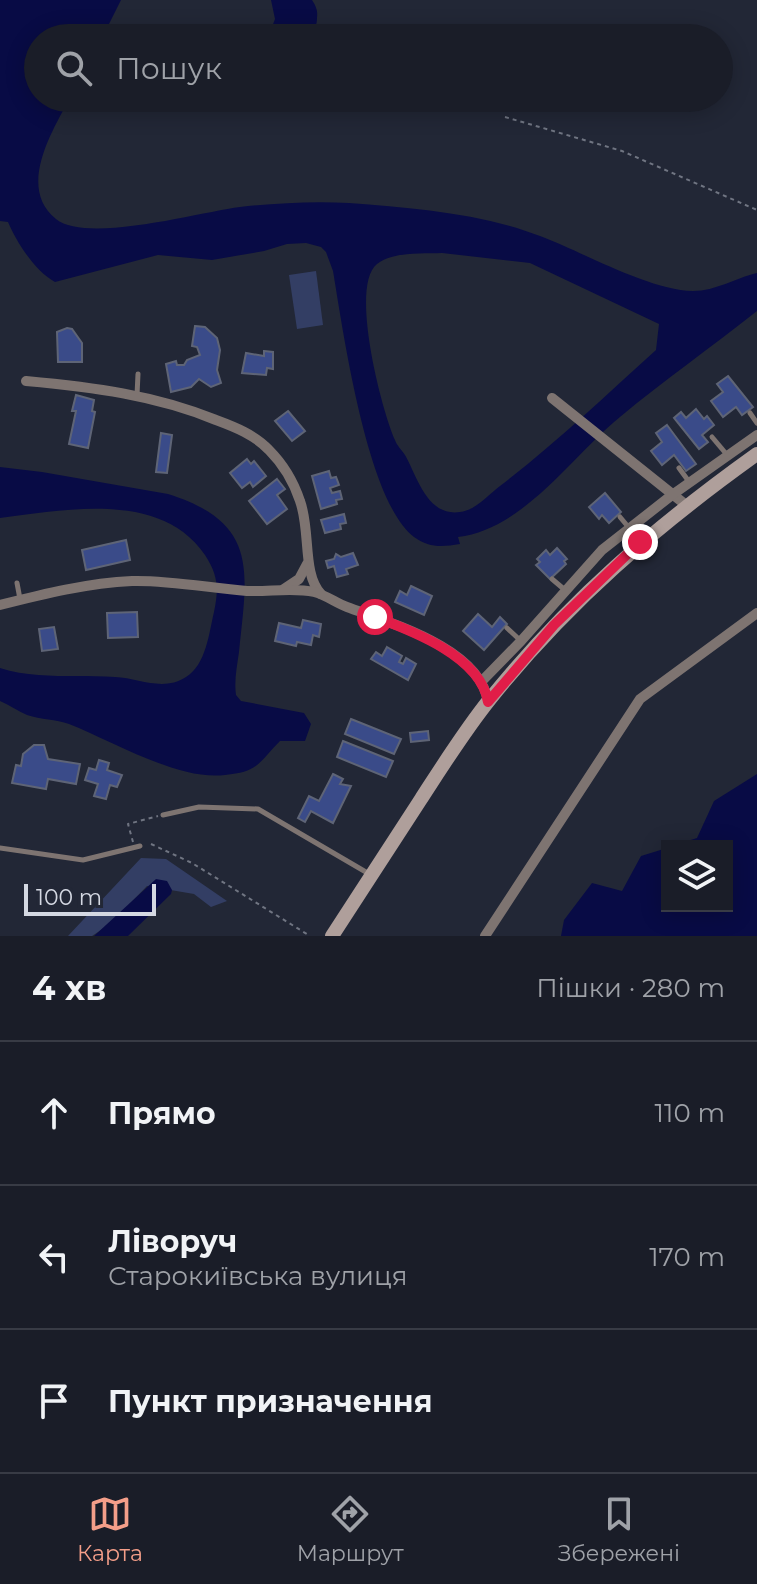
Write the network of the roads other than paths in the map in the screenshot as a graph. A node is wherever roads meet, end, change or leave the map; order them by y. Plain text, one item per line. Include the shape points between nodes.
1 (138, 374) dead end
2 (26, 381) dead end
3 (130, 395) junction
4 (552, 398) dead end
5 (750, 413) dead end
6 (757, 423) edge
7 (757, 435) edge
8 (712, 437) dead end
9 (757, 454) edge
10 (728, 457) junction
11 (679, 468) dead end
12 (691, 483) junction
13 (672, 495) junction
14 (686, 505) junction
15 (620, 517) dead end
16 (631, 530) junction
17 (308, 560) junction
18 (552, 579) dead end
19 (17, 583) dead end
20 (276, 590) junction
21 (566, 590) junction
22 (20, 600) junction
23 (337, 603) junction
24 (0, 605) edge
25 (757, 613) edge
26 (507, 628) dead end
27 (521, 641) junction
28 (481, 682) junction
29 (488, 702) junction
30 (163, 815) road end
31 (137, 846) road end
32 (0, 848) edge
33 (371, 875) junction
34 (332, 936) edge
35 (485, 936) edge

1 - 3 lane
2 - 3 street
3 - 17 street via 230,425 270,450 300,501
4 - 13 street
5 - 6 lane
7 - 10 street
8 - 10 lane
9 - 14 street
10 - 12 street
11 - 12 lane
12 - 13 street
13 - 14 street
13 - 16 street
14 - 29 street via 592,587
15 - 16 lane
16 - 21 street via 593,559
17 - 20 street via 299,579
17 - 23 street via 316,588
18 - 21 lane
19 - 22 lane
20 - 22 street via 129,581
20 - 23 street via 312,592
21 - 27 street
22 - 24 street
23 - 28 street via 425,637
25 - 35 street via 640,699
26 - 27 lane
27 - 28 street
28 - 29 street
29 - 33 street
30 - 33 lane via 199,807 258,809
31 - 32 lane via 83,860
33 - 34 street

